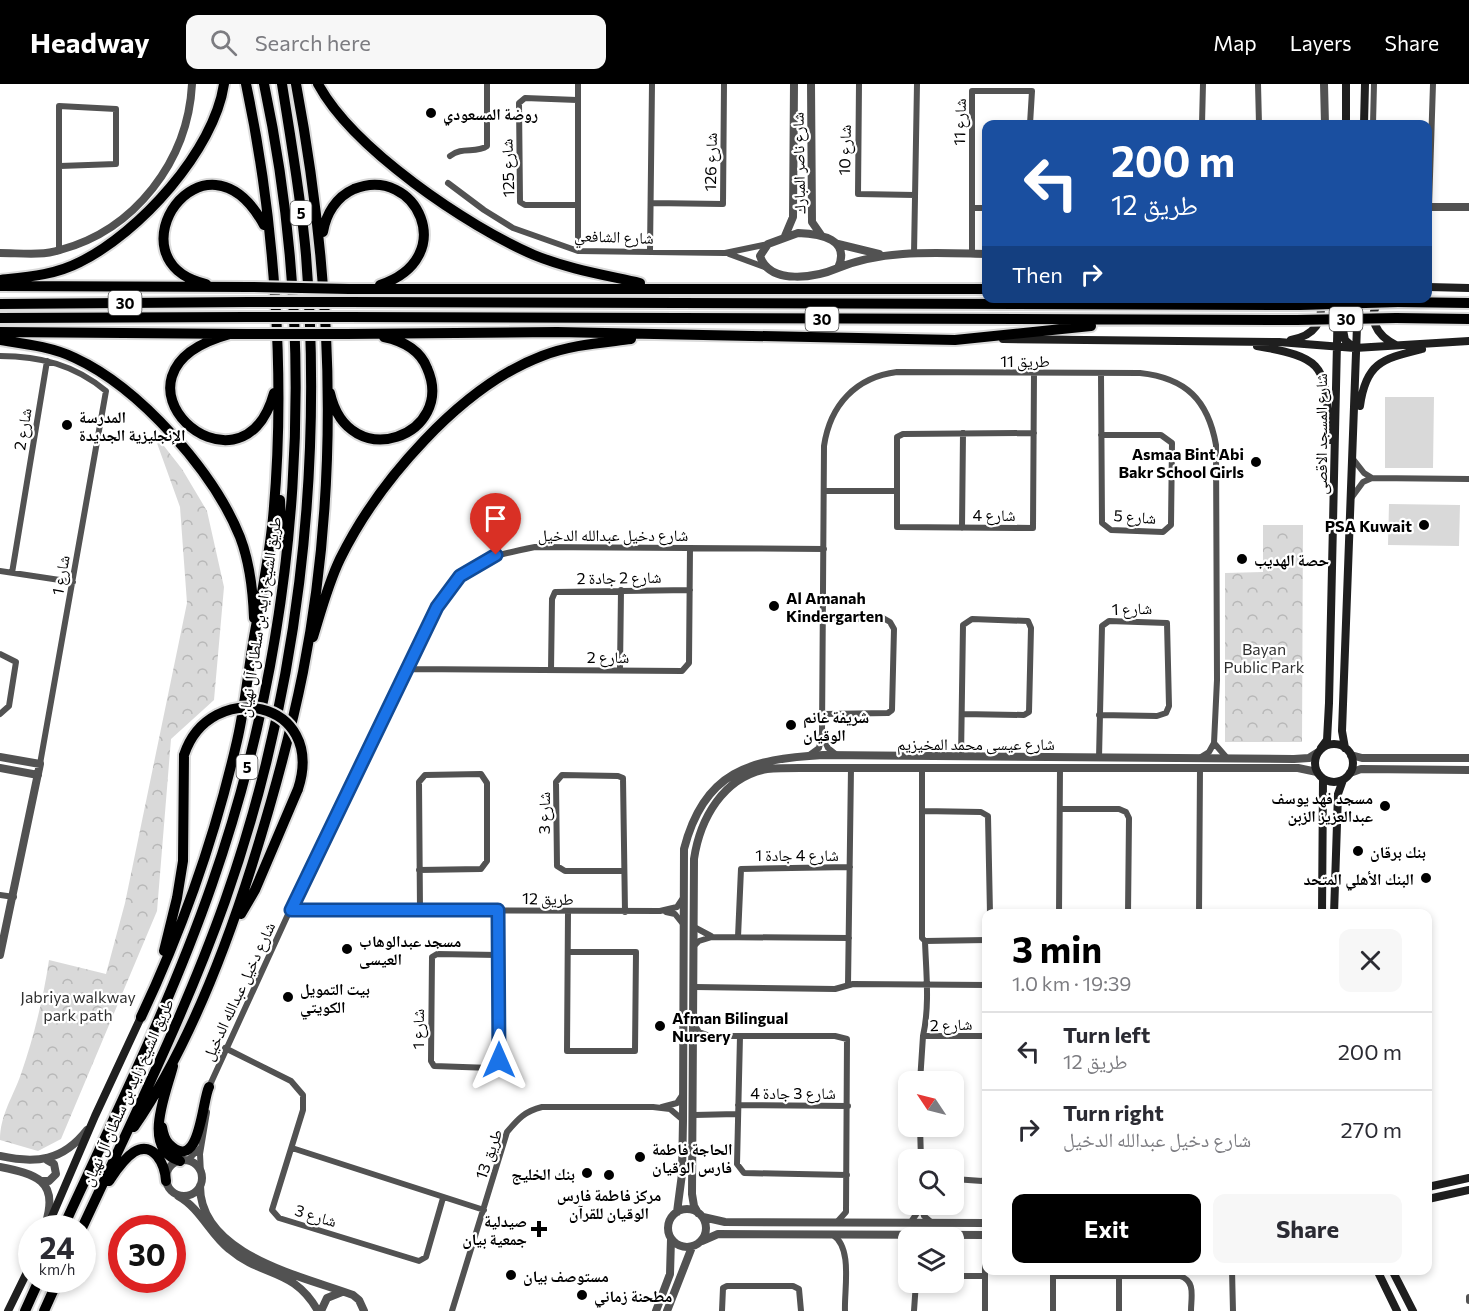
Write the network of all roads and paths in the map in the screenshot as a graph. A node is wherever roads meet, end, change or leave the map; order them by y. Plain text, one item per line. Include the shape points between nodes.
1 (192, 84) edge
2 (224, 84) edge
3 (246, 84) edge
4 (264, 84) edge
5 (282, 84) edge
6 (288, 84) edge
7 (296, 84) edge
8 (318, 84) edge
9 (488, 84) edge
10 (578, 84) edge
11 (652, 84) edge
12 (724, 84) edge
13 (794, 84) edge
14 (811, 84) edge
15 (859, 84) edge
16 (917, 84) edge
17 (1203, 84) edge
18 (1258, 84) edge
19 (1324, 84) edge
20 (1346, 84) edge
21 (1365, 84) edge
22 (1374, 84) edge
23 (1433, 84) edge
24 (577, 100) junction
25 (1030, 120) edge
26 (1202, 120) edge
27 (1260, 120) edge
28 (1325, 120) edge
29 (1346, 120) edge
30 (1364, 120) edge
31 (1374, 120) edge
32 (1432, 120) edge
33 (307, 140) junction
34 (450, 156) dead end
35 (60, 166) junction
36 (448, 183) dead end
37 (915, 195) junction
38 (651, 203) junction
39 (576, 205) junction
40 (1432, 207) edge
41 (1469, 207) edge
42 (973, 208) junction
43 (982, 208) edge
44 (267, 230) junction
45 (785, 236) junction
46 (824, 238) junction
47 (768, 244) junction
48 (838, 244) junction
49 (321, 250) junction
50 (59, 251) junction
51 (650, 251) junction
52 (578, 252) junction
53 (0, 253) edge
54 (725, 253) junction
55 (914, 254) junction
56 (972, 254) junction
57 (982, 254) edge
58 (883, 255) junction
59 (767, 268) junction
60 (838, 268) junction
61 (0, 280) edge
62 (0, 286) edge
63 (1432, 286) edge
64 (658, 287) junction
65 (222, 288) junction
66 (1469, 288) edge
67 (370, 289) junction
68 (982, 289) edge
69 (529, 290) junction
70 (393, 301) junction
71 (1432, 302) edge
72 (1132, 303) edge
73 (1318, 303) edge
74 (1338, 303) edge
75 (1339, 303) edge
76 (1352, 303) edge
77 (1358, 303) edge
78 (1365, 303) edge
79 (1378, 303) edge
80 (1469, 303) edge
81 (0, 304) edge
82 (1139, 304) junction
83 (0, 318) edge
84 (160, 318) junction
85 (402, 318) junction
86 (1469, 319) edge
87 (1138, 320) junction
88 (45, 331) junction
89 (0, 332) edge
90 (557, 332) junction
91 (1356, 333) junction
92 (230, 334) junction
93 (363, 334) junction
94 (667, 335) junction
95 (0, 340) edge
96 (955, 340) junction
97 (1469, 341) edge
98 (1233, 342) junction
99 (1279, 342) junction
100 (1447, 342) junction
101 (1398, 346) junction
102 (1336, 347) junction
103 (1355, 348) junction
104 (0, 356) edge
105 (47, 361) junction
106 (1034, 373) junction
107 (1101, 373) junction
108 (277, 378) junction
109 (327, 379) junction
110 (963, 433) junction
111 (1034, 433) junction
112 (1101, 435) junction
113 (1355, 436) junction
114 (277, 448) junction
115 (1353, 459) junction
116 (1336, 473) junction
117 (1372, 478) junction
118 (1469, 479) edge
119 (825, 491) junction
120 (896, 491) junction
121 (1352, 497) junction
122 (962, 528) junction
123 (690, 548) junction
124 (824, 549) junction
125 (284, 566) junction
126 (0, 571) edge
127 (12, 573) junction
128 (73, 582) junction
129 (621, 590) junction
130 (690, 590) junction
131 (823, 620) junction
132 (254, 636) junction
133 (0, 654) edge
134 (303, 669) junction
135 (408, 669) junction
136 (620, 669) junction
137 (551, 670) junction
138 (283, 691) junction
139 (0, 714) edge
140 (823, 714) junction
141 (962, 714) junction
142 (1099, 715) junction
143 (822, 734) junction
144 (1214, 743) junction
145 (1319, 751) junction
146 (1348, 751) junction
147 (807, 756) junction
148 (840, 756) junction
149 (876, 756) junction
150 (894, 756) junction
151 (0, 757) edge
152 (961, 757) junction
153 (1201, 757) junction
154 (1099, 758) junction
155 (1131, 758) junction
156 (1147, 758) junction
157 (1227, 758) junction
158 (1469, 758) edge
159 (1274, 759) junction
160 (39, 765) junction
161 (0, 768) edge
162 (851, 768) junction
163 (876, 768) junction
164 (893, 768) junction
165 (922, 768) junction
166 (1060, 768) junction
167 (1131, 768) junction
168 (1147, 768) junction
169 (1200, 768) junction
170 (1274, 768) junction
171 (1469, 770) edge
172 (1350, 772) junction
173 (38, 775) junction
174 (1320, 776) junction
175 (1343, 780) junction
176 (1060, 809) junction
177 (922, 811) junction
178 (267, 815) junction
179 (684, 849) junction
180 (695, 852) junction
181 (694, 865) junction
182 (684, 867) junction
183 (850, 867) junction
184 (419, 870) junction
185 (624, 871) junction
186 (0, 895) edge
187 (14, 897) junction
188 (684, 897) junction
189 (990, 909) edge
190 (1059, 909) edge
191 (1128, 909) edge
192 (1199, 909) edge
193 (1322, 909) edge
194 (1335, 909) edge
195 (291, 910) junction
196 (498, 910) junction
197 (420, 911) junction
198 (660, 911) junction
199 (568, 912) junction
200 (625, 912) junction
201 (683, 924) junction
202 (694, 927) junction
203 (232, 929) junction
204 (712, 937) junction
205 (738, 937) junction
206 (849, 938) junction
207 (924, 940) junction
208 (982, 940) edge
209 (694, 946) junction
210 (568, 952) junction
211 (0, 954) edge
212 (498, 955) junction
213 (694, 976) junction
214 (683, 977) junction
215 (848, 985) junction
216 (927, 985) junction
217 (982, 985) edge
218 (695, 987) junction
219 (141, 1017) junction
220 (695, 1026) junction
221 (710, 1036) junction
222 (740, 1036) junction
223 (923, 1036) junction
224 (982, 1036) edge
225 (694, 1044) junction
226 (225, 1048) junction
227 (177, 1051) junction
228 (921, 1071) edge
229 (209, 1087) junction
230 (683, 1094) junction
231 (738, 1105) junction
232 (848, 1106) junction
233 (659, 1107) junction
234 (161, 1114) junction
235 (737, 1114) junction
236 (694, 1115) junction
237 (95, 1116) junction
238 (683, 1121) junction
239 (202, 1144) junction
240 (120, 1146) junction
241 (292, 1148) junction
242 (0, 1156) edge
243 (47, 1160) junction
244 (184, 1161) junction
245 (1, 1168) edge
246 (693, 1172) junction
247 (201, 1174) junction
248 (682, 1174) junction
249 (847, 1175) junction
250 (1469, 1178) edge
251 (964, 1180) edge
252 (41, 1181) junction
253 (166, 1181) junction
254 (982, 1181) edge
255 (200, 1186) junction
256 (1432, 1186) edge
257 (1468, 1190) edge
258 (178, 1196) junction
259 (443, 1198) junction
260 (1432, 1198) edge
261 (1432, 1203) edge
262 (92, 1207) junction
263 (484, 1210) junction
264 (677, 1212) junction
265 (846, 1212) junction
266 (48, 1215) edge
267 (52, 1215) edge
268 (69, 1215) edge
269 (88, 1215) edge
270 (700, 1215) junction
271 (916, 1215) edge
272 (924, 1215) edge
273 (837, 1222) junction
274 (911, 1222) junction
275 (931, 1222) junction
276 (803, 1223) junction
277 (856, 1223) junction
278 (982, 1223) edge
279 (773, 1233) junction
280 (828, 1233) junction
281 (855, 1234) junction
282 (982, 1235) edge
283 (671, 1239) junction
284 (702, 1240) junction
285 (692, 1247) junction
286 (844, 1251) junction
287 (1053, 1275) edge
288 (1097, 1275) edge
289 (1232, 1275) edge
290 (1379, 1275) edge
291 (1395, 1275) edge
292 (1400, 1275) edge
293 (964, 1276) edge
294 (985, 1276) joint
295 (1119, 1276) junction
296 (18, 1291) edge
297 (347, 1292) junction
298 (33, 1293) edge
299 (52, 1293) edge
300 (59, 1293) edge
301 (915, 1293) edge
302 (1469, 1297) edge
303 (1469, 1302) edge
304 (456, 1303) junction
305 (364, 1309) edge
306 (1413, 1310) edge
307 (8, 1311) edge
308 (25, 1311) edge
309 (44, 1311) edge
310 (52, 1311) edge
311 (320, 1311) edge
312 (452, 1311) edge
313 (456, 1311) edge
314 (656, 1311) edge
315 (667, 1311) edge
316 (722, 1311) edge
317 (801, 1311) edge
318 (844, 1311) edge
319 (914, 1311) edge
320 (984, 1311) edge
321 (1053, 1311) edge
322 (1119, 1311) edge
323 (1191, 1311) edge
324 (1233, 1311) edge
325 (1397, 1311) edge

1 - 50 street via 181,138 149,193 108,228
2 - 61 highway via 217,111 190,159 129,228 98,252 63,270
3 - 44 highway
4 - 125 highway, طريق الشيخ زايد بن سلطان آل نهيان / 5 via 287,230 296,356 294,471
5 - 138 highway, طريق الشيخ زايد بن سلطان آل نهيان / 5 via 306,253 311,343 304,530
6 - 33 highway
7 - 33 highway
8 - 64 highway via 333,106 389,161 482,227 536,255
9 - 34 street via 487,146 462,149
10 - 24 street
11 - 38 street
12 - 38 street, شارع 126 via 723,204
13 - 45 street, شارع ناصر المبارك via 793,217
14 - 46 street, شارع ناصر المبارك via 812,222
15 - 37 street, شارع 10 via 858,194
16 - 37 street
17 - 26 street
18 - 27 street
19 - 28 street
20 - 29 main road
21 - 30 main road
22 - 31 street
23 - 32 street
24 - 39 street
24 - 39 street, شارع 125 via 524,98 519,103 519,202
25 - 42 street, شارع 11 via 1032,91 972,91
33 - 49 highway
35 - 35 street via 59,106 116,109 116,164
35 - 50 street
36 - 52 street, شارع الشافعي via 513,228
37 - 55 street
38 - 51 street
39 - 52 street
40 - 41 street
42 - 43 street
42 - 56 street, شارع 11
44 - 65 highway via 249,202 224,187 196,188 174,204 163,233 170,260 190,279
44 - 108 highway
45 - 46 street via 798,233
45 - 47 street
46 - 48 street
47 - 54 street, شارع الشافعي
47 - 59 street via 760,256
48 - 58 street
48 - 60 street via 843,258
49 - 67 highway via 328,214 347,193 378,185 403,194 415,206 423,224 421,254 403,276
49 - 109 highway
50 - 53 street
51 - 52 street, شارع الشافعي
51 - 54 street, شارع الشافعي
54 - 59 street, شارع الشافعي
55 - 56 street
55 - 58 street
56 - 57 street
58 - 60 street
59 - 60 street via 777,274 806,277
62 - 65 highway
63 - 66 main road
64 - 68 highway
64 - 69 highway
65 - 67 highway, bridge
67 - 69 highway
69 - 70 highway
70 - 81 highway, 30, bridge
70 - 82 highway, 30
71 - 80 highway, 30, bridge
72 - 82 highway
73 - 99 main road via 1320,316 1315,329 1304,337
74 - 102 main road, شارع المسجد الاقصى
75 - 103 main road via 1344,338
76 - 91 main road
77 - 91 main road, شارع المسجد الاقصى
78 - 82 highway, 30, bridge
79 - 101 main road via 1374,325 1384,339
83 - 84 highway, 30
84 - 85 highway, 30, bridge
84 - 88 highway
85 - 87 highway, 30
85 - 90 highway via 455,326
86 - 87 highway, 30, bridge
87 - 96 highway
88 - 89 highway
88 - 92 highway
90 - 93 highway
90 - 94 highway
91 - 103 main road, شارع المسجد الاقصى
92 - 93 highway, bridge
92 - 108 highway via 196,345 177,367 172,380 172,401 187,426 214,439 245,434 266,414
93 - 109 highway via 402,343 424,361 432,393 420,422 394,438 380,440 359,435 337,414
94 - 96 highway
94 - 134 highway via 573,347 539,357 504,375 459,410 400,470 356,530 330,582
95 - 132 highway via 50,349 88,364 135,399 189,455 224,506 239,537 249,572
96 - 98 main road
97 - 100 main road
98 - 99 main road
98 - 116 main road via 1295,353 1315,364 1324,384
99 - 102 main road
100 - 101 main road
100 - 113 main road via 1390,357 1374,367 1363,386
101 - 103 main road
102 - 103 main road
102 - 116 main road, شارع المسجد الاقصى
103 - 113 main road, شارع المسجد الاقصى
104 - 105 street
105 - 127 street, شارع 2
105 - 128 street, شارع 1 via 77,370 106,391
106 - 107 street, طريق 11
106 - 111 street, شارع 4
106 - 119 street, طريق 11 via 897,372 866,380 841,401 828,425 824,446
107 - 112 street, شارع 5
107 - 144 street, طريق 11 via 1140,373 1169,379 1203,406 1214,429
108 - 114 highway
109 - 134 highway via 324,490
110 - 111 street, شارع 4
110 - 120 street, شارع 4 via 897,437
110 - 122 street
111 - 122 street, شارع 4 via 1033,528
112 - 112 street, شارع 5 via 1161,435 1172,443 1168,530 1105,528
113 - 115 main road, شارع المسجد الاقصى
114 - 125 highway
114 - 132 highway via 273,518
115 - 117 street
115 - 121 main road, شارع المسجد الاقصى
116 - 145 main road, شارع المسجد الاقصى via 1328,731
117 - 118 street
117 - 121 street via 1363,482
119 - 120 street
119 - 124 street, طريق 11
120 - 122 street, شارع 4 via 895,524 899,528
121 - 146 main road, شارع المسجد الاقصى via 1342,730
123 - 124 street, شارع دخيل عبدالله الدخيل
123 - 130 street, شارع 2
123 - 135 street, شارع دخيل عبدالله الدخيل via 535,547 496,555 460,576 437,607
124 - 131 street, طريق 11
125 - 268 highway, طريق الشيخ زايد بن سلطان آل نهيان / 5 via 255,736 212,884 174,984
126 - 127 street
127 - 128 street
128 - 160 street, شارع 1
129 - 130 street, شارع 2 جادة 2
129 - 136 street
129 - 137 street, شارع 2 جادة 2 via 554,593
130 - 136 street, شارع 2 via 687,667 682,671
131 - 140 street, طريق 11
131 - 140 street via 885,619 894,629 894,651 891,712
132 - 219 highway via 238,738 222,804 188,908
133 - 139 street via 16,662 9,706
134 - 178 highway
135 - 137 street, شارع 2
135 - 195 street, شارع دخيل عبدالله الدخيل
136 - 137 street, شارع 2
138 - 178 highway
138 - 240 highway, طريق الشيخ زايد بن سلطان آل نهيان / 5 via 257,797 224,904
140 - 143 street, طريق 11
141 - 141 street via 1029,712 1028,621 964,622
141 - 152 street
142 - 142 street, شارع 1 via 1166,713 1167,623 1104,623
142 - 154 street, شارع 1
143 - 147 street via 819,748
143 - 148 street via 828,747
144 - 153 street
144 - 157 street
145 - 146 main road via 1333,744
145 - 159 street, شارع عيسى محمد المخيزيم via 1309,758
145 - 174 main road via 1315,759
146 - 158 street via 1362,758
146 - 172 main road
147 - 148 street, شارع عيسى محمد المخيزيم
147 - 179 street, شارع عيسى محمد المخيزيم via 756,763 725,780 700,808
148 - 149 street, شارع عيسى محمد المخيزيم
149 - 150 street, شارع عيسى محمد المخيزيم
149 - 163 street via 880,762
150 - 152 street, شارع عيسى محمد المخيزيم
150 - 164 street via 890,762
151 - 160 street
152 - 154 street, شارع عيسى محمد المخيزيم
153 - 156 street, شارع عيسى محمد المخيزيم
153 - 157 street, شارع عيسى محمد المخيزيم
154 - 155 street, شارع عيسى محمد المخيزيم
155 - 156 street, شارع عيسى محمد المخيزيم
155 - 167 street via 1135,763
156 - 168 street
157 - 159 street, شارع عيسى محمد المخيزيم
159 - 170 street via 1278,763
160 - 173 street
161 - 173 street
162 - 163 street, شارع عيسى محمد المخيزيم
162 - 180 street, شارع عيسى محمد المخيزيم via 777,769 748,776 728,789 708,813
162 - 183 street
163 - 164 street, شارع عيسى محمد المخيزيم
164 - 165 street, شارع عيسى محمد المخيزيم
165 - 166 street, شارع عيسى محمد المخيزيم
165 - 177 street
166 - 167 street, شارع عيسى محمد المخيزيم
166 - 176 street
167 - 168 street, شارع عيسى محمد المخيزيم
168 - 169 street, شارع عيسى محمد المخيزيم
169 - 170 street, شارع عيسى محمد المخيزيم
169 - 192 street
170 - 174 street, شارع عيسى محمد المخيزيم via 1298,768
171 - 172 street
172 - 175 main road
173 - 187 street
174 - 175 main road via 1333,782
174 - 193 main road
175 - 194 main road via 1338,794
176 - 190 street
176 - 191 street via 1126,812
177 - 189 street via 981,812 988,816
177 - 207 street
178 - 203 highway
179 - 180 street
179 - 182 street, شارع عيسى محمد المخيزيم
180 - 181 street, شارع عيسى محمد المخيزيم
181 - 182 street via 688,862
181 - 202 street, شارع عيسى محمد المخيزيم
182 - 188 street, شارع عيسى محمد المخيزيم
183 - 205 street, شارع 4 جادة 1 via 741,869
183 - 206 street
184 - 184 street via 419,780 425,775 481,774 486,783 485,866
184 - 197 street
185 - 185 street, شارع 3 via 623,778 562,775 556,782 557,866 566,871
185 - 200 street, شارع 3
186 - 187 street
187 - 211 street
188 - 198 street, طريق 12 via 678,907
188 - 201 street, شارع عيسى محمد المخيزيم
195 - 197 street, طريق 12
195 - 226 street, شارع دخيل عبدالله الدخيل
196 - 197 street, طريق 12
196 - 199 street, طريق 12
196 - 212 street, شارع 1
198 - 200 street, طريق 12
198 - 201 street via 675,914
199 - 200 street, طريق 12
199 - 210 street
201 - 214 street, شارع عيسى محمد المخيزيم
202 - 204 street
202 - 209 street, شارع عيسى محمد المخيزيم
203 - 219 highway, bridge via 255,890 298,789 304,758 299,738 284,721 263,711 240,708 207,719 192,736 184,755 185,839 180,884 168,939
203 - 227 highway
204 - 205 street
204 - 209 street via 699,940
205 - 206 street
206 - 215 street
207 - 208 street
207 - 216 street
209 - 213 street, شارع عيسى محمد المخيزيم
210 - 210 street via 567,1052 636,1052 636,952
212 - 212 street, شارع 1 via 498,1062 491,1068 434,1066 432,957
213 - 214 street via 689,980
213 - 218 street, شارع عيسى محمد المخيزيم
214 - 230 street, شارع عيسى محمد المخيزيم
215 - 216 street
215 - 218 street via 835,989
216 - 217 street
216 - 223 street
218 - 220 street, شارع عيسى محمد المخيزيم
219 - 237 main road
220 - 221 street
220 - 225 street, شارع عيسى محمد المخيزيم
221 - 222 street
221 - 225 street
222 - 231 street
222 - 232 street via 847,1039
223 - 224 street, شارع 2
223 - 228 street, شارع 2
225 - 236 street, شارع عيسى محمد المخيزيم
226 - 229 street, شارع دخيل عبدالله الدخيل
226 - 241 street, شارع 3 via 291,1081 301,1090 304,1105
227 - 234 highway
227 - 240 highway
229 - 234 highway via 192,1148 178,1149 167,1142
229 - 239 street, شارع دخيل عبدالله الدخيل
230 - 233 street, طريق 13 via 677,1103
230 - 238 street, شارع عيسى محمد المخيزيم
231 - 232 street, شارع 3 جادة 4
231 - 235 street
232 - 249 street
233 - 238 street via 676,1112
233 - 263 street, طريق 13 via 528,1110 507,1132
234 - 244 highway via 160,1146 168,1155
235 - 236 street
235 - 249 street via 737,1164 744,1173
236 - 246 street, شارع عيسى محمد المخيزيم
237 - 243 street via 76,1143
237 - 267 main road
238 - 248 street, شارع عيسى محمد المخيزيم
239 - 244 street
239 - 247 street, شارع دخيل عبدالله الدخيل
240 - 262 highway, طريق الشيخ زايد بن سلطان آل نهيان / 5
241 - 259 street
241 - 259 street, شارع 3 via 272,1210 279,1218 419,1262 426,1257
242 - 243 street via 28,1162
243 - 252 street via 55,1166 56,1174 51,1180
244 - 247 street via 198,1167
244 - 253 street via 170,1167
245 - 252 street via 24,1172
246 - 248 street via 688,1177
246 - 270 street, شارع عيسى محمد المخيزيم via 693,1201
247 - 255 street
248 - 264 street, شارع عيسى محمد المخيزيم
249 - 265 street
250 - 256 main road
251 - 254 street
252 - 266 street via 50,1199
253 - 258 street
253 - 262 highway via 159,1158 150,1151 139,1150 122,1163
255 - 258 street via 191,1195
255 - 297 street via 201,1201 209,1218 236,1247 264,1262
257 - 260 main road
257 - 261 main road
258 - 311 street via 191,1205 227,1248 244,1260 294,1281
259 - 263 street
262 - 269 highway, طريق الشيخ زايد بن سلطان آل نهيان / 5
263 - 304 street, طريق 13
264 - 270 street via 688,1209
264 - 283 street via 668,1225
265 - 273 street
265 - 277 street
270 - 276 street via 717,1222
270 - 284 street via 706,1229
271 - 274 street
272 - 275 street
273 - 276 street
273 - 277 street
274 - 275 street
274 - 277 street
275 - 278 street
276 - 279 street via 773,1228
279 - 280 street
279 - 284 street via 718,1234
280 - 281 street
280 - 286 street via 839,1239
281 - 282 street
281 - 286 street
283 - 285 street via 680,1246
283 - 314 street via 670,1274
284 - 285 street
285 - 315 street
286 - 318 street
287 - 321 street
288 - 295 street
289 - 324 street
290 - 325 main road
291 - 306 main road
292 - 306 main road
293 - 294 street
294 - 320 street
295 - 322 street
295 - 323 street via 1187,1278 1192,1285
296 - 307 main road
297 - 305 street
297 - 311 street via 330,1296
298 - 308 highway
299 - 309 highway
300 - 310 highway
301 - 319 street
302 - 303 street
304 - 312 street, طريق 13
304 - 313 street, طريق 13
316 - 317 street via 723,1288 727,1286 793,1286 799,1289

